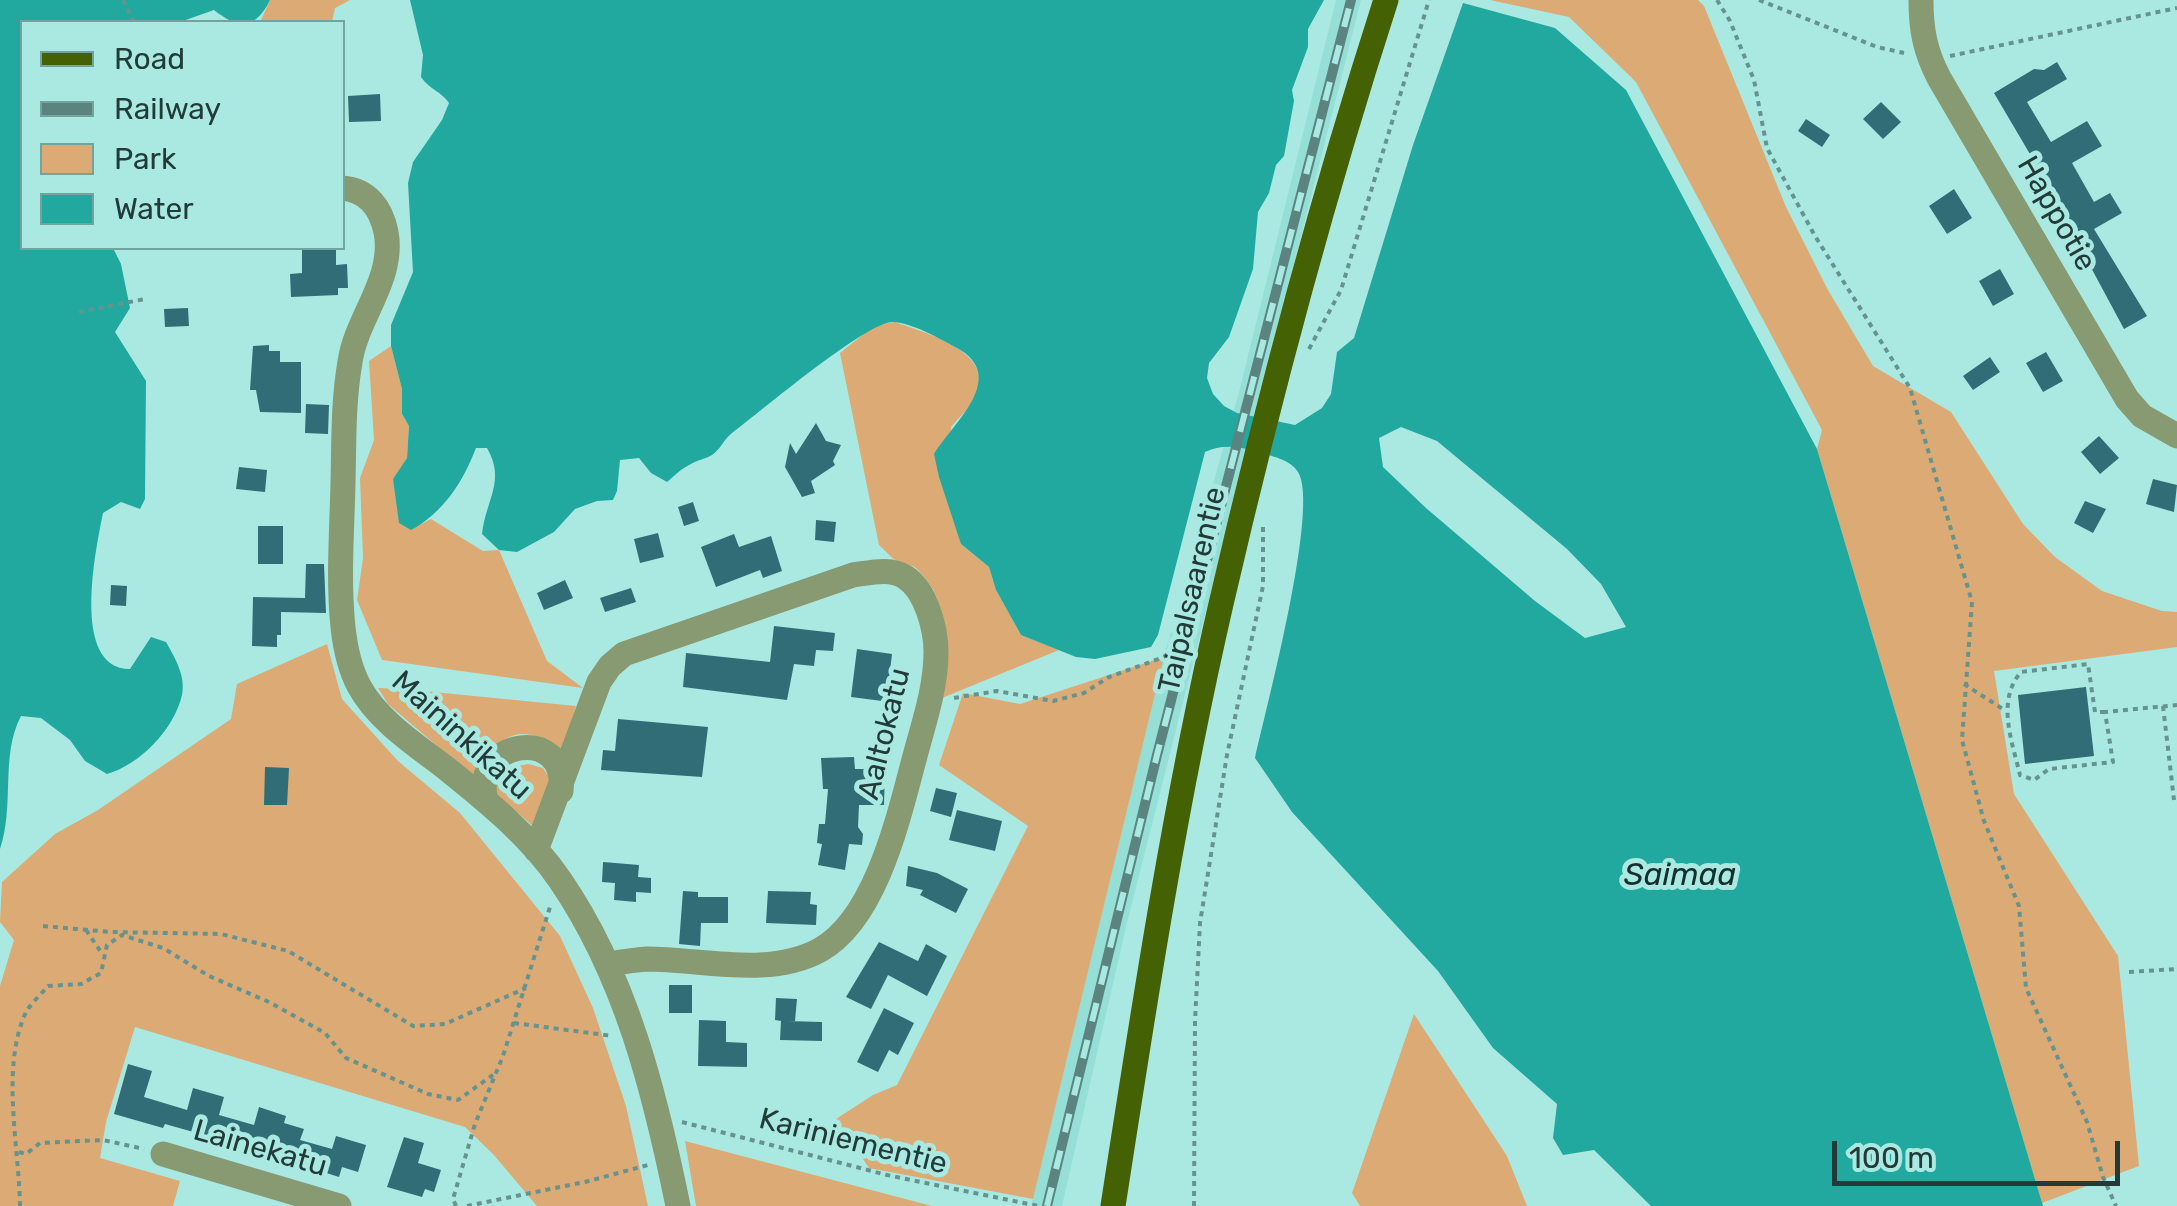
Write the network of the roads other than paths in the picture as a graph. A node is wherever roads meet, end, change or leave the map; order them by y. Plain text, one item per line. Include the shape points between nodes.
1 (1386, 0) edge
2 (1922, 0) edge
3 (345, 188) edge
4 (2177, 436) edge
5 (561, 792) junction
6 (486, 801) junction
7 (536, 850) junction
8 (609, 964) junction
9 (163, 1154) road end
10 (288, 1199) edge
11 (339, 1206) edge
12 (678, 1206) edge
13 (1113, 1206) edge

1 - 13 main road, Taipalsaarentie via 1274,391 1221,604
2 - 4 street, Happotie via 1921,28 2127,399
3 - 6 street, Maininkikatu via 375,203 386,235 383,276 350,357 346,396 340,586 350,658 376,709
5 - 6 street via 556,760 517,748 488,770
5 - 7 street, Aaltokatu
5 - 8 street, Aaltokatu via 599,682 624,654 853,575 905,576 924,598 936,648 934,685 890,846 843,933 818,951 782,962
6 - 7 street, Maininkikatu
7 - 8 street, Maininkikatu
8 - 12 street, Maininkikatu via 660,1116
9 - 10 street, Lainekatu
10 - 11 street, Lainekatu

